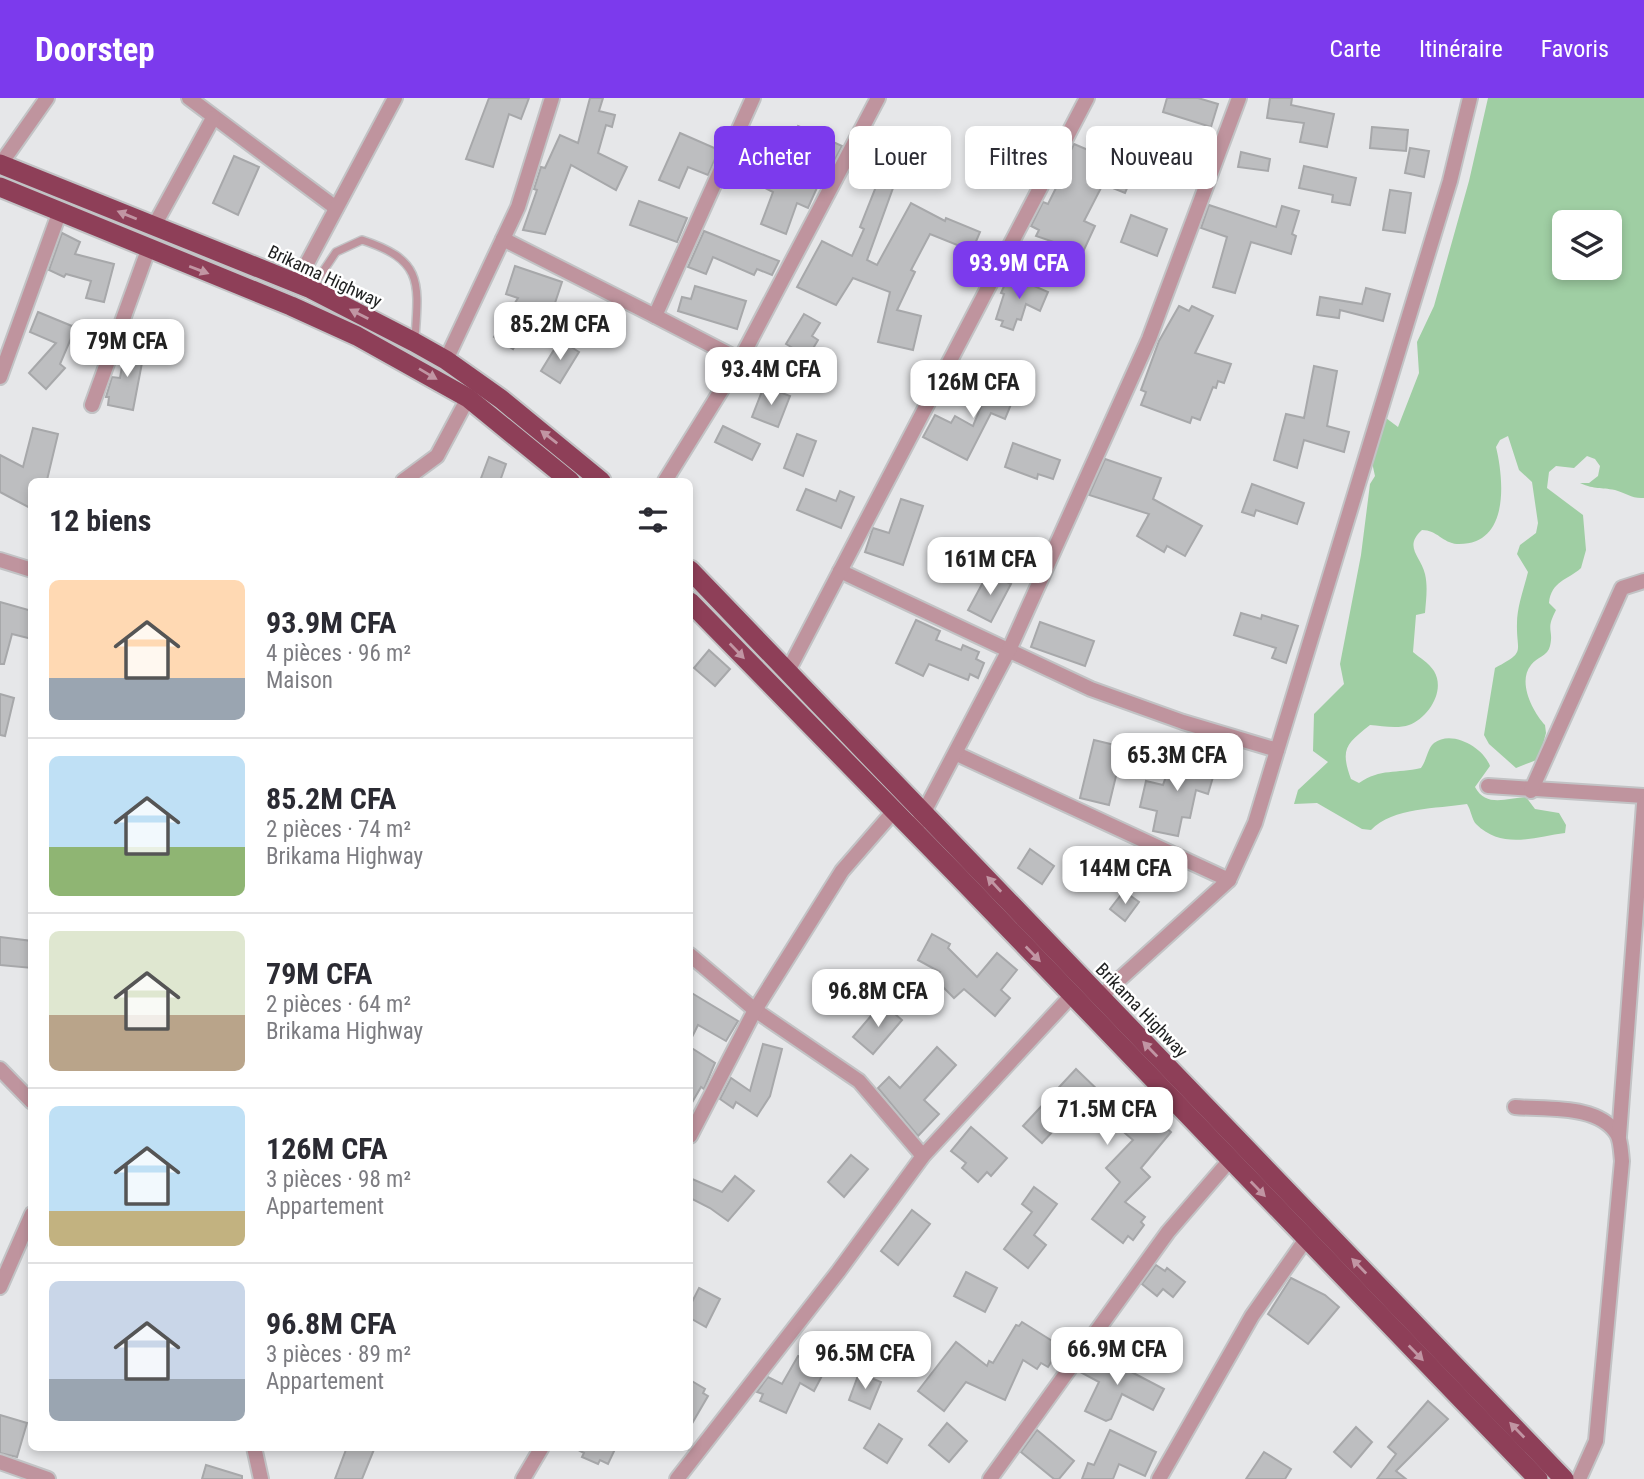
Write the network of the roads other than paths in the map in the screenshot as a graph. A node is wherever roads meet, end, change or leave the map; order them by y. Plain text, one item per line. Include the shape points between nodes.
1 (47, 98) edge
2 (189, 98) edge
3 (395, 98) edge
4 (552, 98) edge
5 (753, 98) edge
6 (878, 98) edge
7 (1087, 98) edge
8 (1239, 98) edge
9 (1470, 98) edge
10 (213, 118) junction
11 (0, 165) edge
12 (0, 187) edge
13 (336, 208) junction
14 (60, 211) junction
15 (154, 226) junction
16 (503, 239) junction
17 (148, 250) junction
18 (304, 286) junction
19 (654, 316) junction
20 (414, 342) junction
21 (740, 359) junction
22 (446, 360) junction
23 (0, 377) edge
24 (468, 398) junction
25 (92, 405) dead end
26 (407, 478) edge
27 (566, 478) edge
28 (597, 478) edge
29 (667, 478) edge
30 (0, 560) edge
31 (28, 569) edge
32 (840, 571) junction
33 (693, 573) edge
34 (1644, 581) edge
35 (693, 605) edge
36 (1010, 649) junction
37 (788, 671) junction
38 (1277, 750) junction
39 (957, 754) junction
40 (1488, 786) dead end
41 (1531, 791) junction
42 (1644, 796) edge
43 (1644, 804) edge
44 (894, 811) junction
45 (924, 813) junction
46 (914, 831) junction
47 (972, 861) junction
48 (958, 876) junction
49 (1229, 880) junction
50 (693, 958) edge
51 (1072, 995) junction
52 (1100, 997) junction
53 (755, 1010) junction
54 (0, 1069) edge
55 (28, 1098) edge
56 (1515, 1107) dead end
57 (693, 1130) edge
58 (1619, 1136) junction
59 (923, 1156) junction
60 (1230, 1160) junction
61 (28, 1223) edge
62 (1306, 1239) junction
63 (0, 1287) edge
64 (257, 1451) edge
65 (540, 1451) edge
66 (0, 1462) edge
67 (261, 1476) edge
68 (48, 1479) edge
69 (275, 1479) edge
70 (523, 1479) edge
71 (677, 1479) edge
72 (990, 1479) edge
73 (1159, 1479) edge
74 (1538, 1479) edge
75 (1564, 1479) edge
76 (1579, 1479) edge

1 - 11 street
2 - 10 street
3 - 13 street
4 - 16 street via 518,207
5 - 19 street
6 - 21 street
7 - 32 street
8 - 36 street via 1149,339
9 - 38 street via 1446,194
10 - 13 street
10 - 15 street
15 -> 11 highway, Brikama Highway
12 - 14 highway
13 - 18 street
14 - 17 highway
14 - 23 street
15 - 18 highway, Brikama Highway
16 - 19 street
16 - 22 street
17 -> 24 highway via 357,336
17 - 25 street
20 -> 18 highway, Brikama Highway
18 - 20 lane via 336,252 362,240 387,248 403,260 419,289
19 - 21 street
20 - 22 highway, Brikama Highway
21 - 29 street
28 -> 22 highway, Brikama Highway
24 - 26 street via 437,456
24 - 27 highway
30 - 31 street
32 - 36 street
32 - 37 street
33 - 37 highway, Brikama Highway
34 - 41 street via 1622,588
35 -> 44 highway
36 - 38 street via 1091,689
36 - 39 street
37 - 45 highway, Brikama Highway
38 - 49 street via 1255,824
39 - 45 street
39 - 49 street
40 - 41 street
41 - 42 street
43 - 58 street
44 - 46 highway
44 - 53 street via 842,871
45 - 46 street
45 - 47 highway, Brikama Highway
46 - 48 highway
47 - 48 highway
52 -> 47 highway, Brikama Highway
48 -> 51 highway
49 - 52 street
50 - 53 street
51 - 59 street
51 - 60 highway
75 -> 52 highway, Brikama Highway
53 - 57 street
53 - 59 street via 859,1081
54 - 55 street
56 - 58 street via 1593,1114
58 - 76 street via 1622,1161 1596,1441
59 - 71 street
60 -> 62 highway
60 - 72 street via 1168,1232
61 - 63 street
62 - 73 street via 1252,1316
62 -> 74 highway
64 - 67 street
65 - 70 street
66 - 68 street
67 - 69 street

